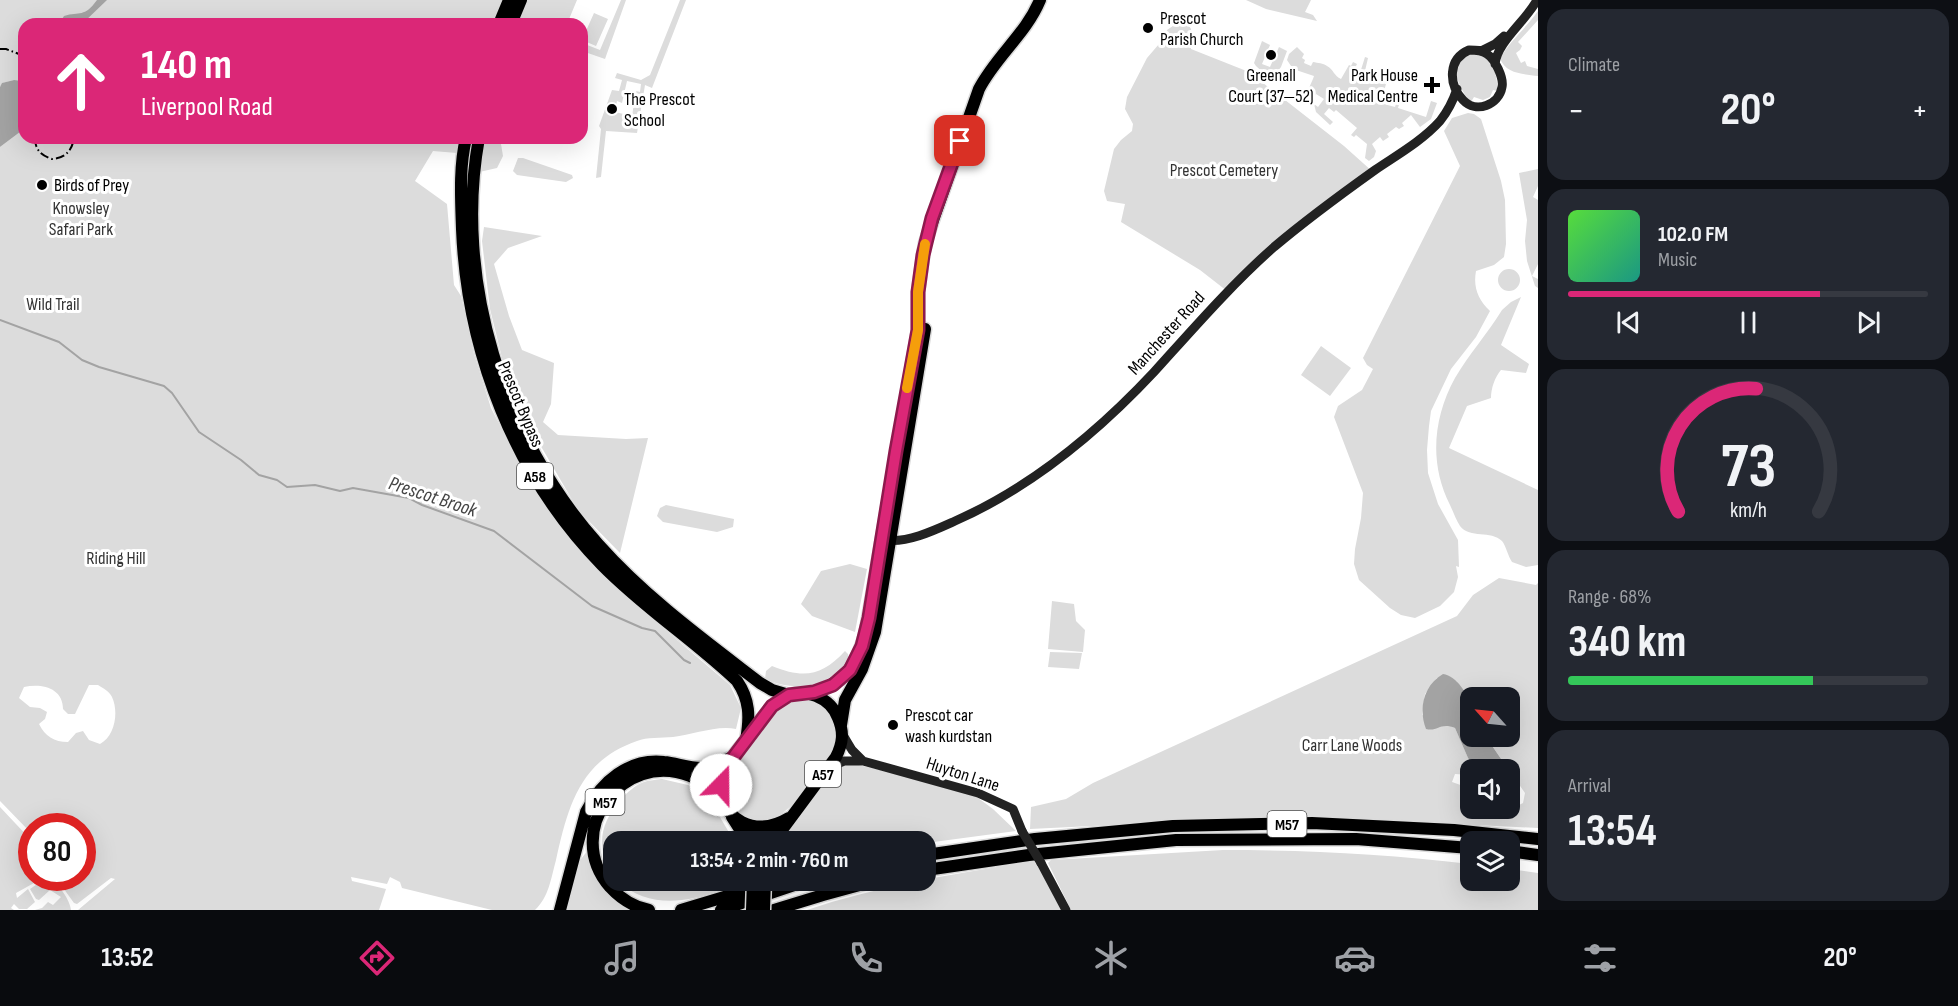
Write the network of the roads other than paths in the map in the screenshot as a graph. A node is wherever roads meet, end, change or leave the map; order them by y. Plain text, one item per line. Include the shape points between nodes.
1 (509, 0) edge
2 (522, 0) edge
3 (1537, 0) edge
4 (1039, 2) edge
5 (502, 18) edge
6 (514, 18) edge
7 (1513, 31) junction
8 (1481, 51) junction
9 (1495, 64) junction
10 (1457, 89) junction
11 (1472, 106) junction
12 (1446, 113) junction
13 (465, 144) edge
14 (478, 144) edge
15 (886, 540) junction
16 (804, 693) junction
17 (789, 695) junction
18 (842, 730) junction
19 (746, 740) junction
20 (733, 757) junction
21 (863, 761) junction
22 (827, 768) junction
23 (726, 806) junction
24 (789, 818) junction
25 (741, 831) edge
26 (780, 831) edge
27 (1538, 839) edge
28 (1460, 847) edge
29 (1520, 853) edge
30 (936, 854) edge
31 (1538, 855) edge
32 (936, 869) edge
33 (744, 891) edge
34 (753, 891) edge
35 (765, 891) edge
36 (777, 891) edge
37 (838, 891) edge
38 (823, 895) junction
39 (560, 910) edge
40 (649, 910) edge
41 (681, 910) edge
42 (721, 910) edge
43 (752, 910) edge
44 (764, 910) edge
45 (774, 910) edge
46 (792, 910) edge
47 (1066, 910) edge

1 - 5 highway
2 - 6 highway
3 - 7 main road
4 - 15 highway, A57 via 1027,26 979,89 932,218 921,264 925,333
7 - 8 main road
7 - 9 main road via 1497,51
8 - 9 main road
8 - 10 main road via 1464,52 1455,62 1452,72
9 - 11 main road via 1502,82 1497,99 1488,106
10 - 11 main road via 1461,99
10 - 12 main road, Manchester Road
11 - 12 main road
12 - 15 main road, Manchester Road via 1425,135 1330,203 1256,263 1134,393 1073,448 1030,480 985,506 928,532
13 - 19 highway, Prescot Bypass / A58 via 461,203 469,299 491,386 513,437 558,513 601,564 737,681 750,714
14 - 17 highway, Prescot Bypass / A58 via 473,232 480,299 502,381 531,446 579,522 620,567 760,682
15 - 16 highway, A57 via 856,660 833,685
15 - 18 highway, A57 via 875,632 865,664 846,700
16 - 17 highway, A57
16 - 18 highway via 826,702 837,714
17 - 19 highway via 772,706
18 - 21 main road
18 - 22 highway, A57 via 840,749
19 - 20 highway
20 - 23 highway via 722,777 721,794
20 - 39 highway, M57 via 701,768 646,762 624,770 606,783 586,812
21 - 22 main road, Huyton Lane via 844,761
21 - 47 main road, Huyton Lane, bridge via 986,796 1013,809
22 - 24 highway, A57
23 - 24 highway via 743,823 757,827
23 - 25 highway
23 - 40 highway, M57 via 698,779 676,772 646,773 608,798 595,826 594,848 599,869 622,898
24 - 26 highway, A57
27 - 30 highway, M57 via 1454,830 1312,823 1185,826 1035,839
28 - 32 highway, M57 via 1356,839 1176,840
29 - 31 highway
33 - 41 highway
34 - 43 highway, bridge
35 - 44 highway, bridge
36 - 42 highway
37 - 38 highway
38 - 45 highway
38 - 46 highway

